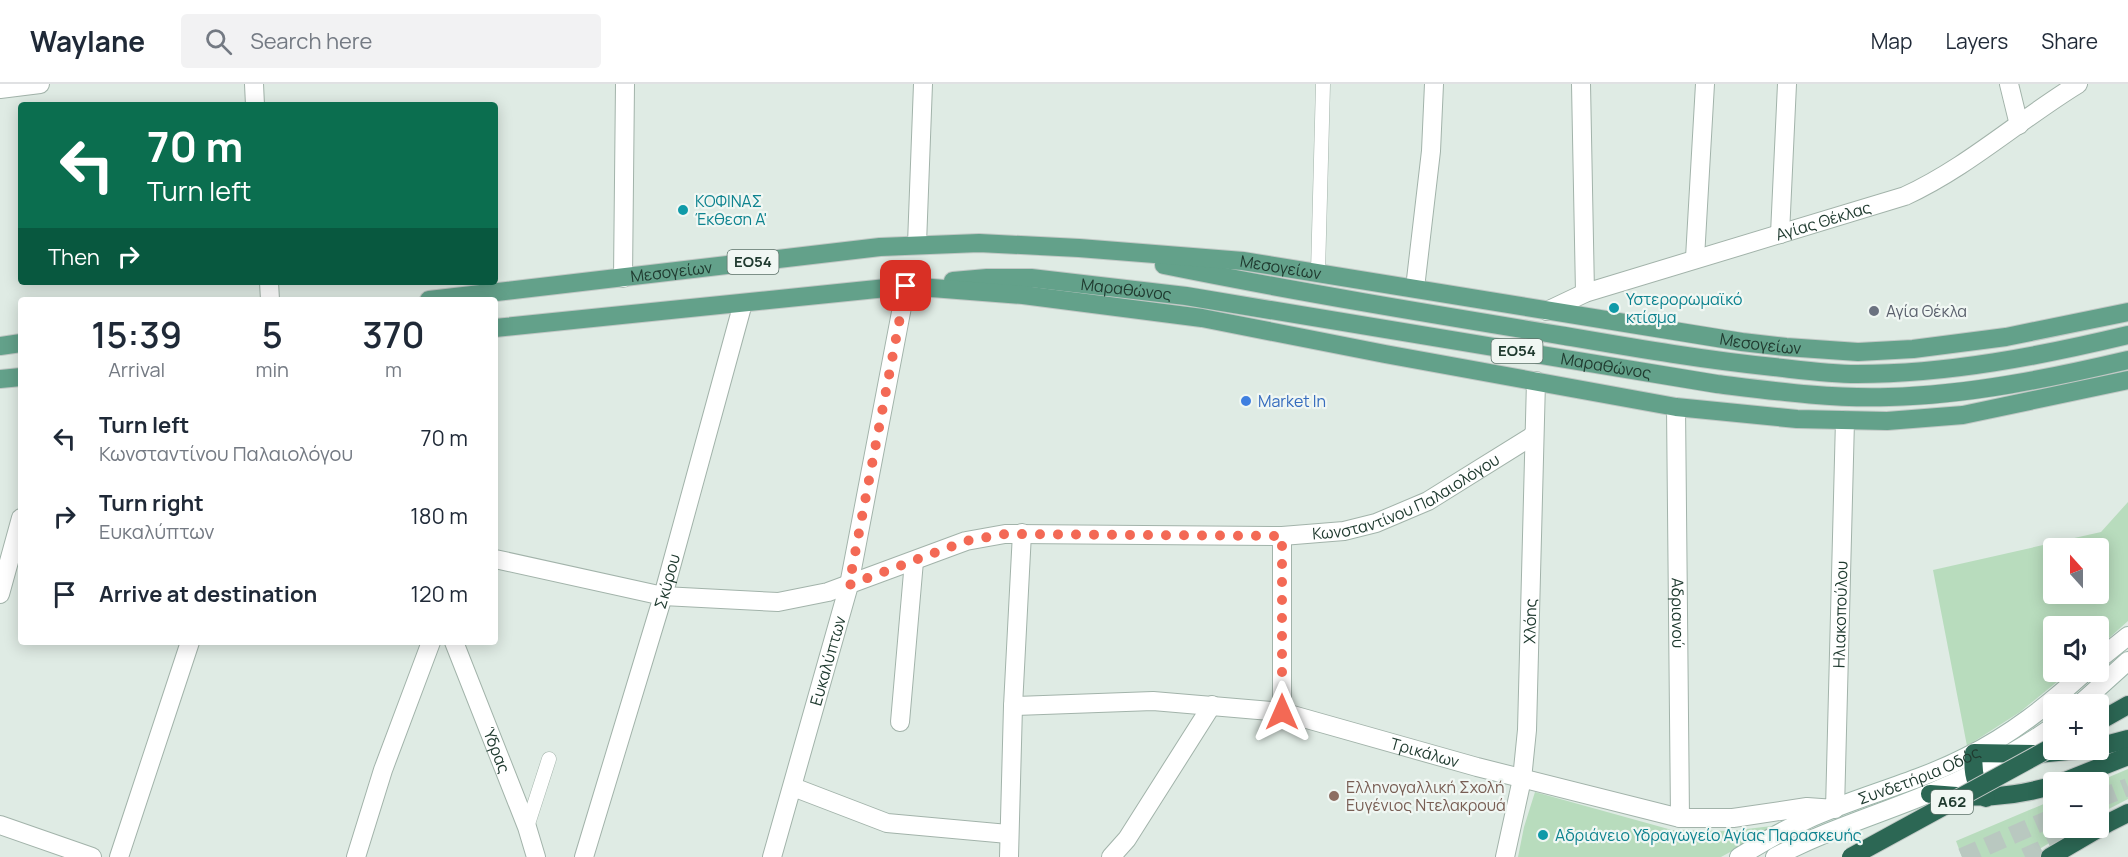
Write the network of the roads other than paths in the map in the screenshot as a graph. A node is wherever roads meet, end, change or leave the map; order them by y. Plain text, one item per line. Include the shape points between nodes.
1 (40, 84) edge
2 (254, 84) edge
3 (625, 84) edge
4 (923, 84) edge
5 (1323, 84) edge
6 (1434, 84) edge
7 (1581, 84) edge
8 (1705, 84) edge
9 (1787, 84) edge
10 (2009, 84) edge
11 (2078, 84) edge
12 (0, 89) edge
13 (255, 102) edge
14 (2019, 125) junction
15 (1780, 234) junction
16 (917, 244) junction
17 (1079, 248) junction
18 (1695, 258) junction
19 (1318, 272) junction
20 (623, 278) junction
21 (906, 286) junction
22 (1415, 288) junction
23 (1585, 293) junction
24 (455, 297) edge
25 (743, 303) junction
26 (1547, 311) junction
27 (2128, 312) edge
28 (498, 328) edge
29 (2128, 335) edge
30 (18, 344) edge
31 (0, 346) edge
32 (2128, 360) edge
33 (18, 377) edge
34 (0, 379) edge
35 (2128, 380) edge
36 (1536, 381) junction
37 (1676, 406) junction
38 (1845, 420) junction
39 (1534, 435) junction
40 (18, 529) edge
41 (1022, 533) junction
42 (1282, 536) junction
43 (498, 560) edge
44 (914, 561) junction
45 (849, 585) junction
46 (0, 594) edge
47 (663, 596) junction
48 (2128, 636) edge
49 (189, 645) edge
50 (429, 645) edge
51 (455, 645) edge
52 (2109, 651) edge
53 (2128, 661) edge
54 (2074, 682) edge
55 (2091, 694) edge
56 (1212, 705) junction
57 (2128, 705) edge
58 (1013, 706) junction
59 (1282, 712) junction
60 (2109, 716) edge
61 (900, 722) dead end
62 (2043, 733) edge
63 (2128, 739) edge
64 (2109, 744) edge
65 (2043, 752) edge
66 (1974, 753) junction
67 (2043, 754) edge
68 (2007, 755) junction
69 (2128, 756) edge
70 (549, 759) dead end
71 (2088, 772) edge
72 (1974, 773) junction
73 (1522, 779) junction
74 (793, 787) junction
75 (2043, 788) edge
76 (1930, 794) junction
77 (1986, 798) junction
78 (1835, 809) junction
79 (2128, 813) edge
80 (1680, 818) junction
81 (0, 825) edge
82 (527, 827) junction
83 (1008, 834) junction
84 (92, 857) edge
85 (119, 857) edge
86 (356, 857) edge
87 (536, 857) edge
88 (584, 857) edge
89 (772, 857) edge
90 (1009, 857) edge
91 (1111, 857) edge
92 (1505, 857) edge
93 (1739, 857) edge
94 (1775, 857) edge
95 (1851, 857) edge
96 (2050, 857) edge

1 - 12 street
2 - 13 street
3 - 20 street
4 - 16 street
5 - 19 street
6 - 22 street via 1431,151
7 - 23 street
8 - 18 street
9 - 15 street
10 - 14 street
11 - 14 street, Αγίας Θέκλας
14 - 15 street, Αγίας Θέκλας via 1913,193
15 - 18 street, Αγίας Θέκλας
16 - 17 main road, Μεσογείων / ΕΟ54
16 - 20 main road, Μεσογείων / ΕΟ54
17 - 19 main road, Μεσογείων / ΕΟ54 via 1243,261
17 - 29 main road, Μαραθώνος / ΕΟ54 via 1709,361 1816,372 1888,373 1975,365
18 - 23 street, Αγίας Θέκλας
19 - 22 main road, Μεσογείων / ΕΟ54
20 - 24 main road, Μεσογείων / ΕΟ54
21 - 25 main road, ΕΟ54
21 - 32 main road, Μαραθώνος / ΕΟ54 via 1031,278 1186,296 1717,384 1856,397 1978,389
21 - 36 main road, ΕΟ54 via 1023,295 1202,318
21 - 45 street, Ευκαλύπτων
22 - 26 main road, Μεσογείων / ΕΟ54
23 - 26 street, Αγίας Θέκλας
25 - 28 main road, ΕΟ54
25 - 47 street, Σκύρου
26 - 27 main road, Μεσογείων / ΕΟ54 via 1742,342 1858,352 2006,338
30 - 31 main road
33 - 34 main road
35 - 38 main road, ΕΟ54 via 1963,415
36 - 37 main road, ΕΟ54
36 - 39 street, Χλόης
37 - 38 main road, ΕΟ54
37 - 80 street, Αδριανού
38 - 78 street, Ηλιακοπούλου
39 - 42 street, Κωνσταντίνου Παλαιολόγου via 1401,514 1344,531
39 - 73 street, Χλόης via 1527,730
40 - 46 street
41 - 42 street, Κωνσταντίνου Παλαιολόγου
41 - 44 street, Κωνσταντίνου Παλαιολόγου via 966,541
41 - 58 street
42 - 59 street
43 - 47 street, Κωνσταντίνου Παλαιολόγου
44 - 45 street, Κωνσταντίνου Παλαιολόγου
44 - 61 street
45 - 47 street, Κωνσταντίνου Παλαιολόγου via 778,602
45 - 74 street, Ευκαλύπτων
47 - 88 street, Σκύρου
48 - 52 street
49 - 85 street
50 - 86 street
51 - 82 street, Ύδρας
53 - 55 street
54 - 66 street, Συνδετήρια Οδός via 2042,711
56 - 58 street, Τρικάλων via 1153,701
56 - 59 street, Τρικάλων
56 - 91 street via 1127,839
57 - 60 highway
58 - 83 street
59 - 73 street, Τρικάλων
62 - 68 street, Συνδετήρια Οδός
63 - 64 highway
65 - 95 highway, Α62, bridge
66 - 68 highway
66 - 72 highway
66 - 78 street, Συνδετήρια Οδός
67 - 68 highway
68 - 72 street, Συνδετήρια Οδός
69 - 71 highway
70 - 82 street
72 - 76 street, Συνδετήρια Οδός
72 - 77 highway
73 - 80 street, Τρικάλων
73 - 92 street, Χλόης
74 - 83 street via 887,823
74 - 89 street, Ευκαλύπτων
75 - 77 highway
76 - 77 highway
76 - 94 street, Συνδετήρια Οδός via 1818,836
78 - 80 street, Τρικάλων via 1806,807 1733,818
78 - 93 street, Συνδετήρια Οδός via 1780,833
79 - 96 highway
81 - 84 street
82 - 87 street, Ύδρας
83 - 90 street

